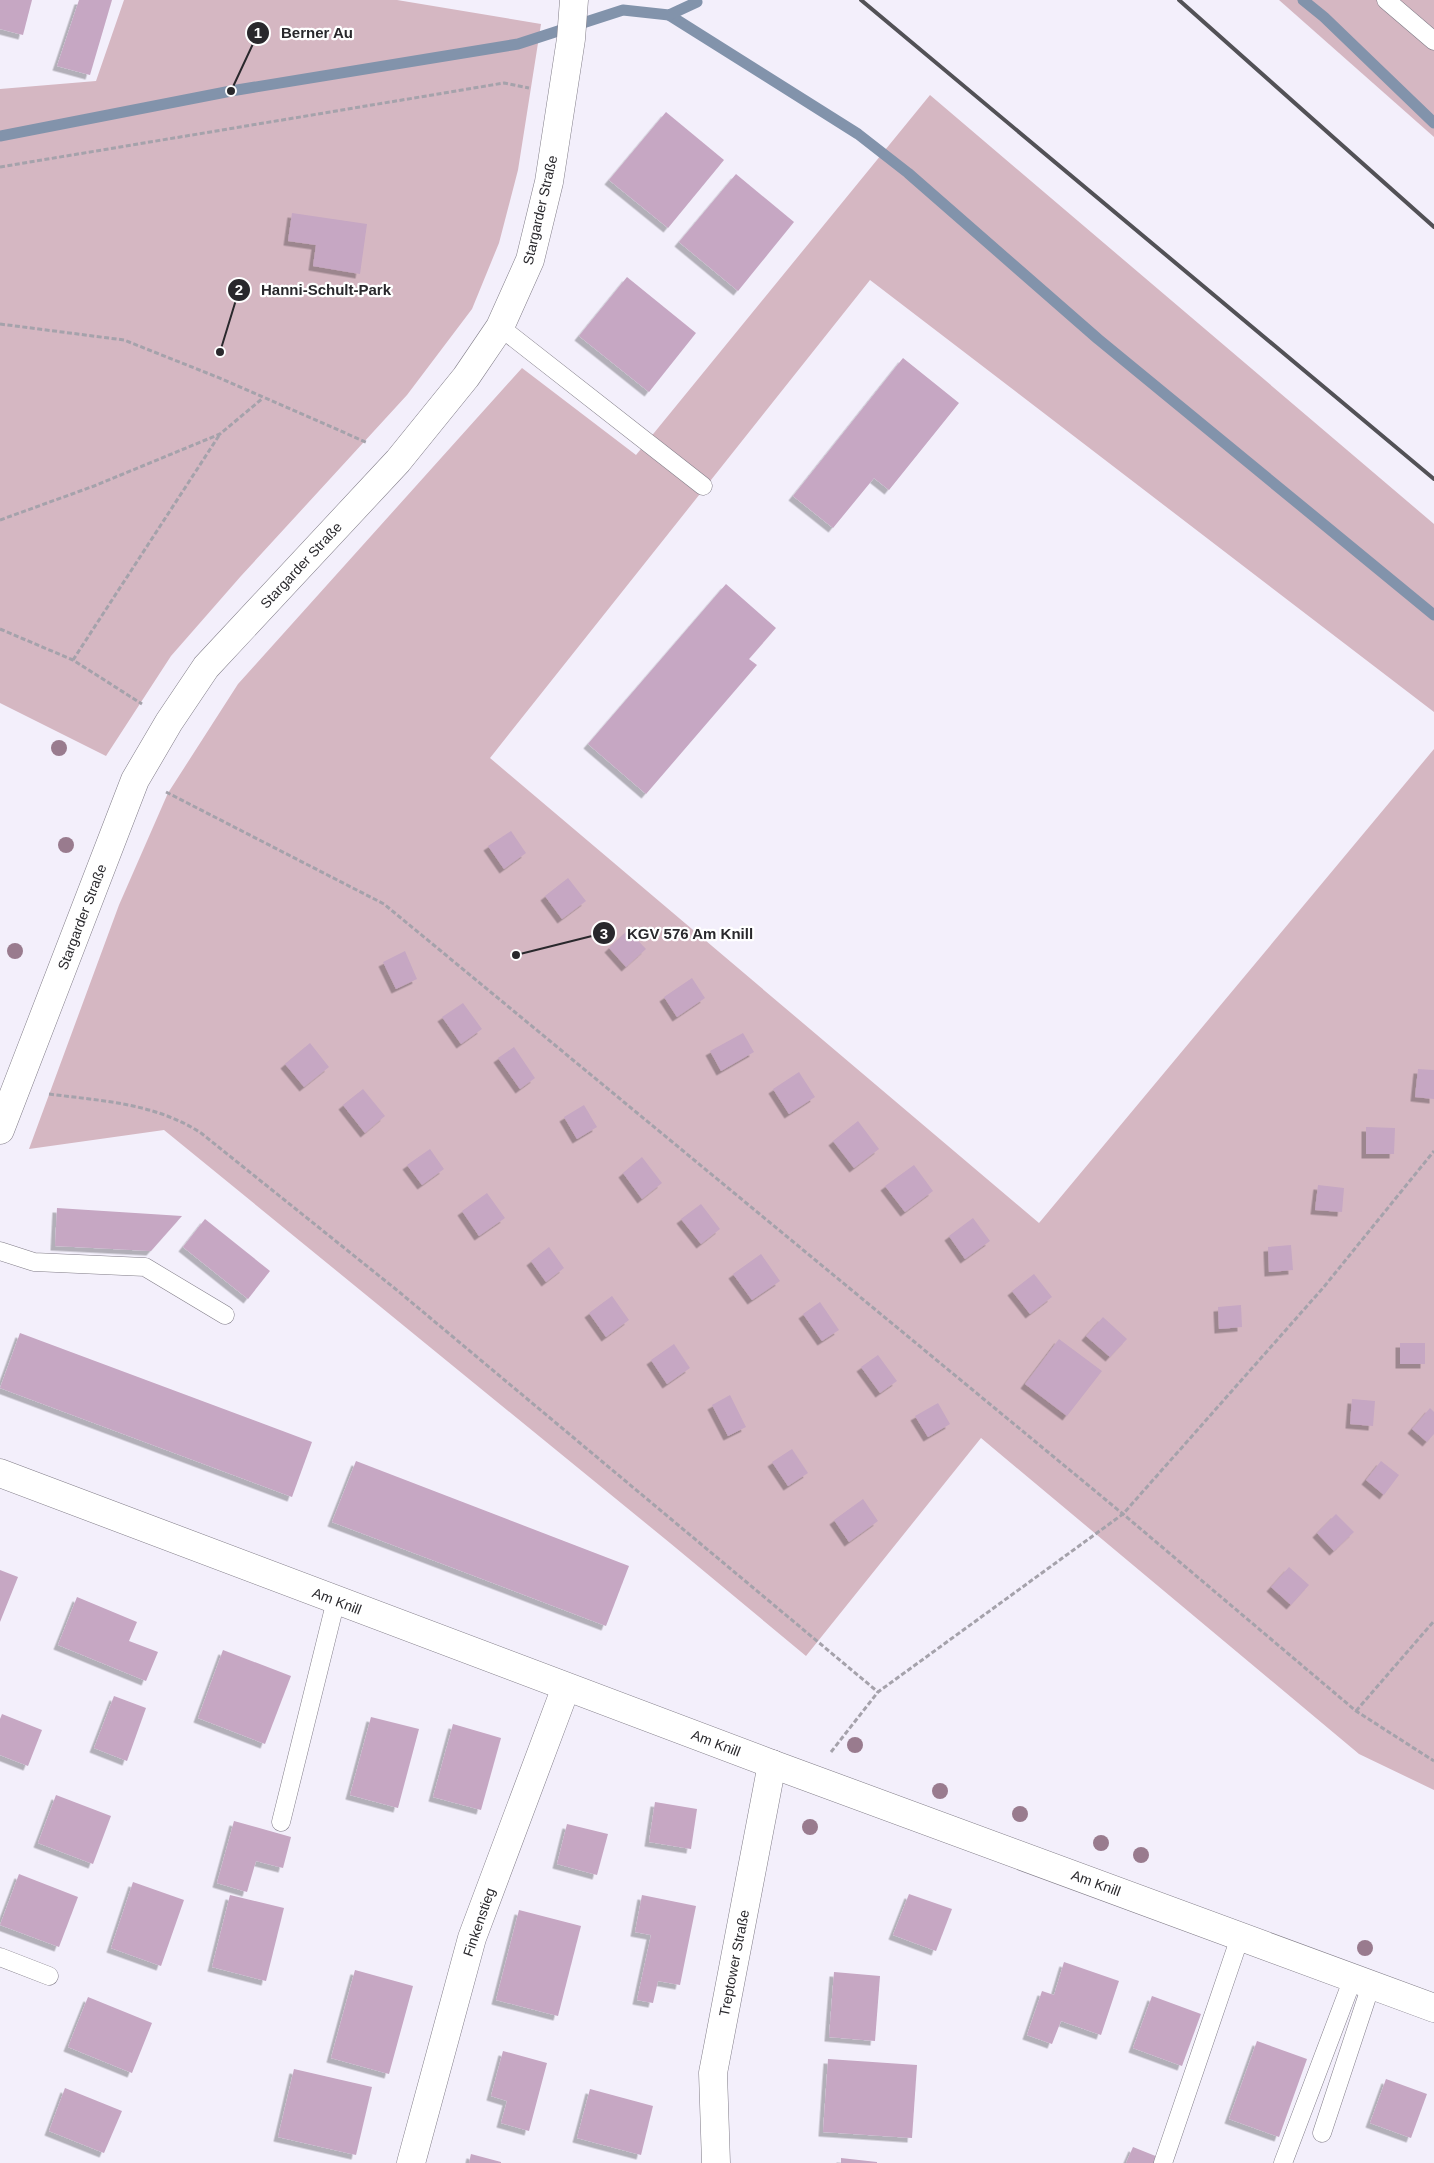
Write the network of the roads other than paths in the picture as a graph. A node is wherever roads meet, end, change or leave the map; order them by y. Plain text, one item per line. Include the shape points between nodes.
1 (1386, 0) edge
2 (574, 1) edge
3 (1434, 41) edge
4 (500, 328) junction
5 (703, 486) dead end
6 (0, 1130) edge
7 (0, 1251) edge
8 (225, 1314) dead end
9 (0, 1473) edge
10 (336, 1600) junction
11 (566, 1687) junction
12 (772, 1764) junction
13 (281, 1822) dead end
14 (1240, 1936) junction
15 (0, 1957) edge
16 (49, 1976) dead end
17 (1362, 1982) junction
18 (1434, 2008) edge
19 (1322, 2133) dead end
20 (412, 2163) edge
21 (716, 2163) edge
22 (1163, 2163) edge
23 (1283, 2163) edge

1 - 3 lane
2 - 4 street, Stargarder Straße via 549,182 530,260
4 - 5 lane
4 - 6 street, Stargarder Straße via 466,377 398,461 206,667 169,722 135,780
7 - 8 lane via 34,1262 145,1267
9 - 10 street, Am Knill
10 - 11 street, Am Knill
10 - 13 lane
11 - 12 street, Am Knill
11 - 20 street, Finkenstieg via 472,1938
12 - 14 street, Am Knill
12 - 21 street, Treptower Straße via 713,2073
14 - 17 street, Am Knill
14 - 22 lane
15 - 16 lane
17 - 18 street, Am Knill
17 - 19 lane
17 - 23 lane

